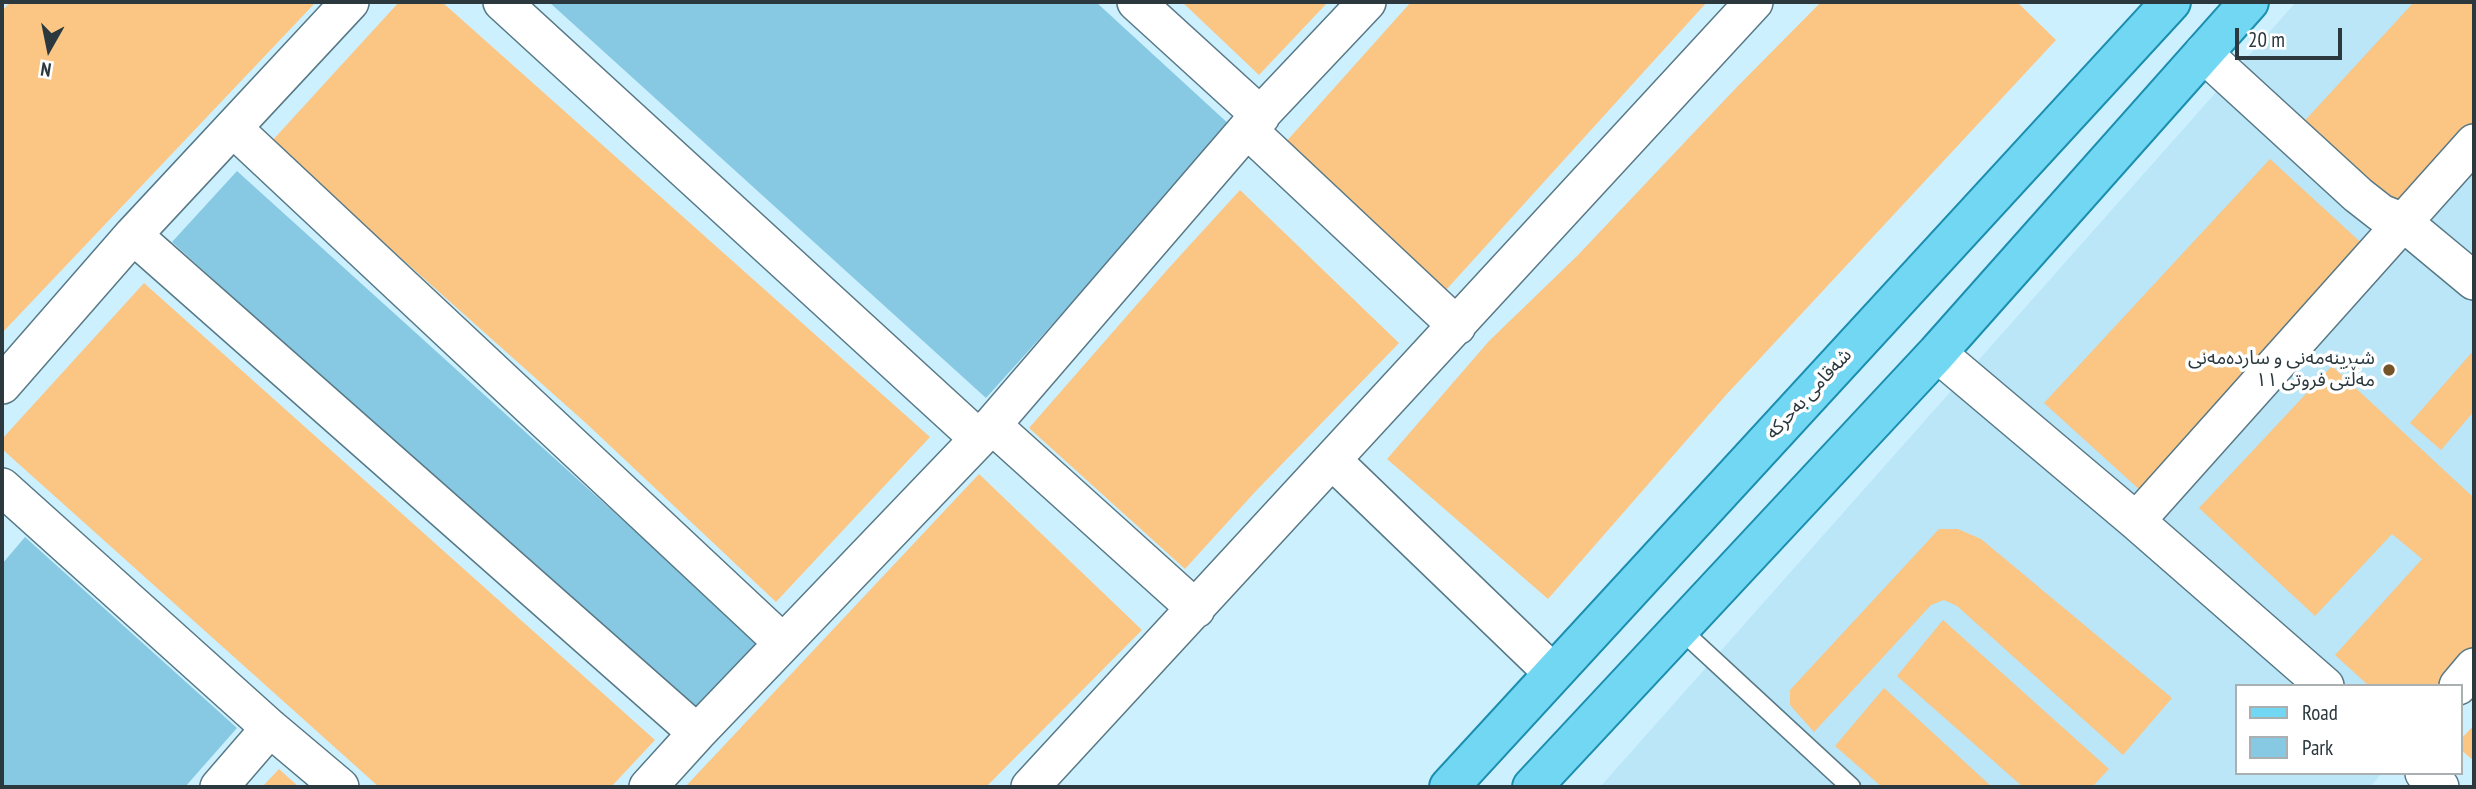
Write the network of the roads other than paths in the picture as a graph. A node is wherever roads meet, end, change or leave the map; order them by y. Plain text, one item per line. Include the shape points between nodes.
1 (350, 2) edge
2 (502, 2) edge
3 (1136, 2) edge
4 (1367, 2) edge
5 (1754, 2) edge
6 (2171, 2) edge
7 (2249, 2) edge
8 (2203, 53) junction
9 (1254, 122) junction
10 (233, 129) junction
11 (2474, 143) edge
12 (2403, 222) junction
13 (133, 235) junction
14 (2474, 281) edge
15 (1457, 326) junction
16 (1937, 352) junction
17 (2, 385) edge
18 (985, 431) junction
19 (1333, 461) junction
20 (7, 502) edge
21 (2136, 521) junction
22 (1196, 609) junction
23 (1680, 629) junction
24 (783, 643) junction
25 (2474, 667) edge
26 (1553, 673) junction
27 (2323, 684) edge
28 (2460, 684) edge
29 (270, 728) junction
30 (697, 733) junction
31 (2426, 775) edge
32 (219, 787) edge
33 (340, 787) edge
34 (648, 787) edge
35 (1030, 787) edge
36 (1449, 787) edge
37 (1532, 787) edge
38 (1851, 787) edge
39 (2440, 787) edge

1 - 10 street
2 - 18 street
3 - 9 street
4 - 9 street
5 - 15 street
6 - 26 main road, شەقامی بەحرکە
7 - 8 main road
8 - 12 street via 2358,195 2381,213
8 - 16 main road
9 - 15 street
9 - 18 street
10 - 13 street
10 - 24 street
11 - 12 street
12 - 14 street
12 - 21 street
13 - 17 street
13 - 30 street
15 - 19 street
16 - 21 street
16 - 23 main road
18 - 22 street
18 - 24 street
19 - 22 street
19 - 26 street
20 - 29 street
21 - 27 street
22 - 35 street
23 - 37 main road
23 - 38 lane
24 - 30 street
25 - 28 street
26 - 36 main road, شەقامی بەحرکە
29 - 32 street
29 - 33 street
30 - 34 street
31 - 39 street

